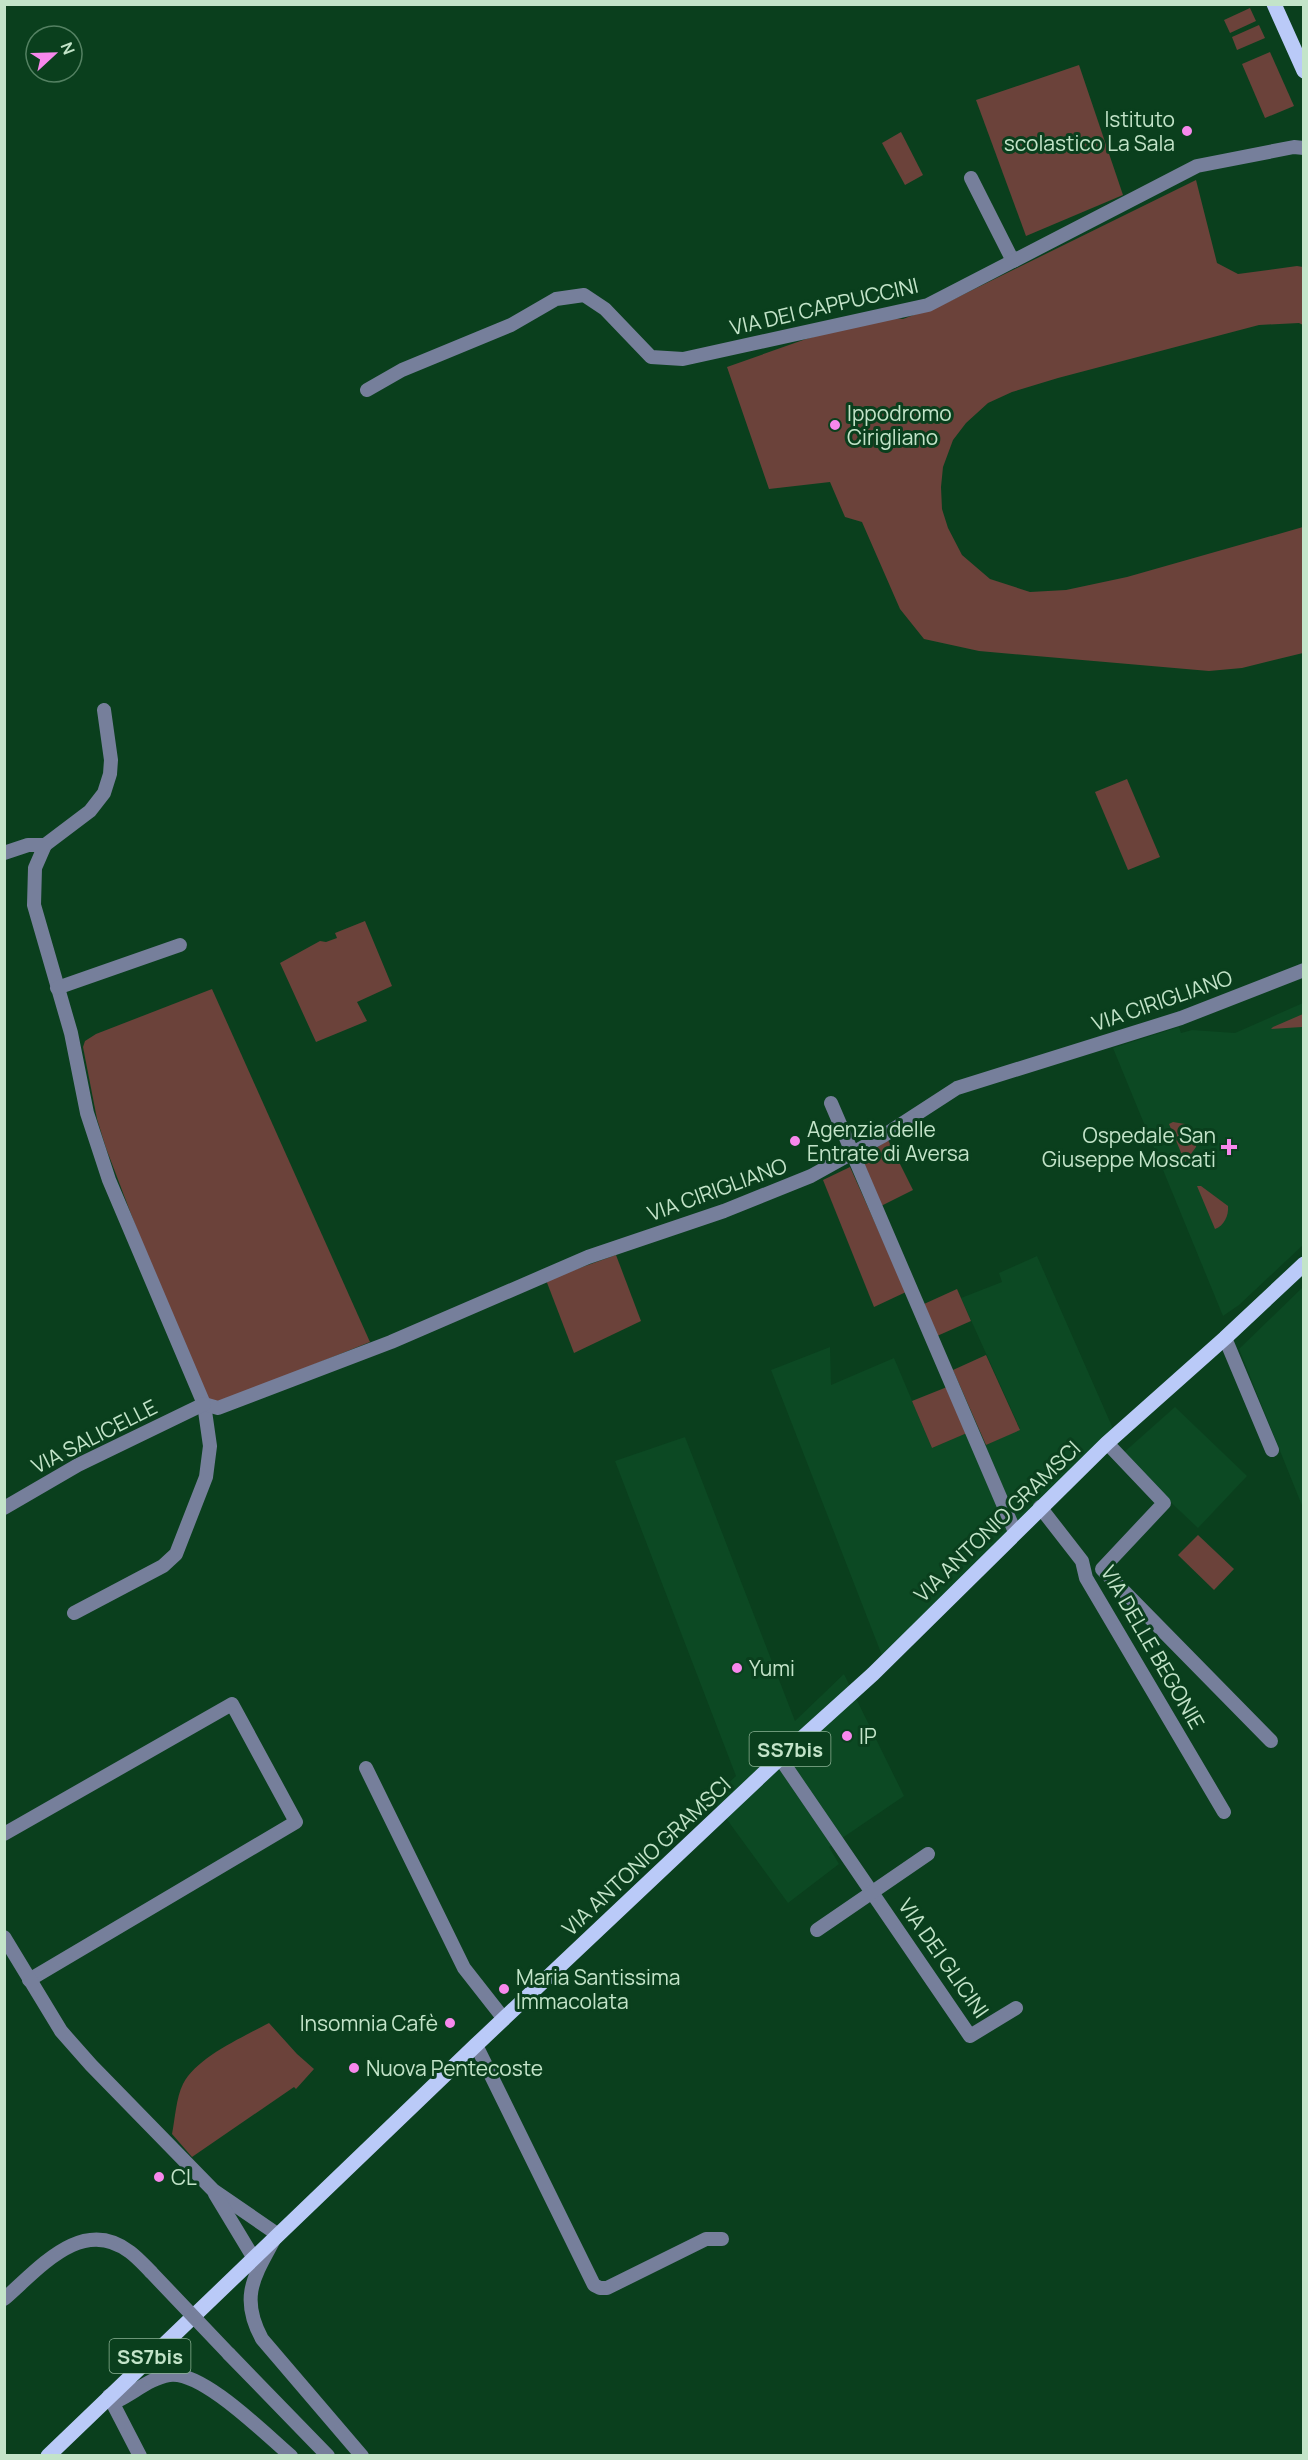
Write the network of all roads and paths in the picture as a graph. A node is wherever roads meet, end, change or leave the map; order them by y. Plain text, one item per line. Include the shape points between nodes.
1 (1274, 4) edge
2 (1304, 71) edge
3 (1304, 148) edge
4 (971, 178) dead end
5 (1013, 261) junction
6 (367, 390) dead end
7 (104, 710) dead end
8 (45, 845) junction
9 (4, 853) edge
10 (180, 945) dead end
11 (1304, 970) edge
12 (57, 988) junction
13 (831, 1103) dead end
14 (852, 1154) junction
15 (1304, 1264) edge
16 (1225, 1338) junction
17 (204, 1404) junction
18 (1107, 1443) junction
19 (1272, 1450) dead end
20 (1040, 1507) junction
21 (4, 1508) edge
22 (1015, 1532) junction
23 (74, 1613) dead end
24 (1271, 1741) dead end
25 (780, 1758) junction
26 (366, 1768) dead end
27 (1224, 1812) dead end
28 (4, 1834) edge
29 (928, 1854) dead end
30 (872, 1892) junction
31 (817, 1930) dead end
32 (4, 1937) edge
33 (29, 1980) junction
34 (1016, 2008) dead end
35 (504, 2019) junction
36 (476, 2045) junction
37 (213, 2190) junction
38 (277, 2234) junction
39 (722, 2240) dead end
40 (253, 2257) junction
41 (4, 2299) edge
42 (109, 2396) junction
43 (48, 2456) edge
44 (140, 2456) edge
45 (291, 2456) edge
46 (328, 2456) edge
47 (362, 2456) edge

1 - 2 main road
3 - 5 street, VIA DEI CAPPUCCINI via 1197,166
4 - 5 street
5 - 6 street, VIA DEI CAPPUCCINI via 928,304 683,359 651,357 605,309 584,295 556,299 511,325 402,370
7 - 8 street via 111,760 104,793 90,811
8 - 9 street via 28,845
8 - 12 street via 35,868 34,905
10 - 12 street
11 - 14 street, VIA CIRIGLIANO via 1181,1018 957,1088
12 - 17 street via 71,1033 87,1113 109,1180
13 - 14 street
14 - 17 street, VIA CIRIGLIANO via 811,1176 724,1211 588,1257 391,1342 218,1408
14 - 22 street
15 - 16 main road, VIA ANTONIO GRAMSCI / SS7bis
16 - 18 main road, VIA ANTONIO GRAMSCI / SS7bis
16 - 19 street
17 - 21 street, VIA SALICELLE via 88,1459
17 - 23 street via 210,1446 207,1470 176,1554 164,1566
18 - 20 main road, VIA ANTONIO GRAMSCI / SS7bis
18 - 24 street via 1164,1503 1102,1569
20 - 22 main road, VIA ANTONIO GRAMSCI / SS7bis
20 - 27 street, VIA DELLE BEGONIE via 1082,1561 1086,1578
22 - 25 main road, VIA ANTONIO GRAMSCI / SS7bis via 873,1674
25 - 30 street, VIA DEI GLICINI
25 - 35 main road, VIA ANTONIO GRAMSCI / SS7bis
26 - 35 street via 464,1968
28 - 33 street via 232,1704 296,1822
29 - 30 street, VIA DEI GLICINI
30 - 31 street, VIA DEI GLICINI
30 - 34 street, VIA DEI GLICINI via 970,2036
32 - 33 street
33 - 37 street via 61,2031
35 - 36 main road, VIA ANTONIO GRAMSCI / SS7bis
36 - 38 main road, VIA ANTONIO GRAMSCI / SS7bis
36 - 39 street via 594,2285 607,2288 706,2239
37 - 38 street
37 - 40 street
38 - 40 main road, VIA ANTONIO GRAMSCI / SS7bis
38 - 47 street via 250,2295 255,2326
40 - 42 main road, SS7bis
41 - 46 street, bridge via 68,2246 99,2239 130,2251
42 - 43 main road, SS7bis
42 - 44 street
42 - 45 street via 119,2400 170,2375 193,2379 225,2399

